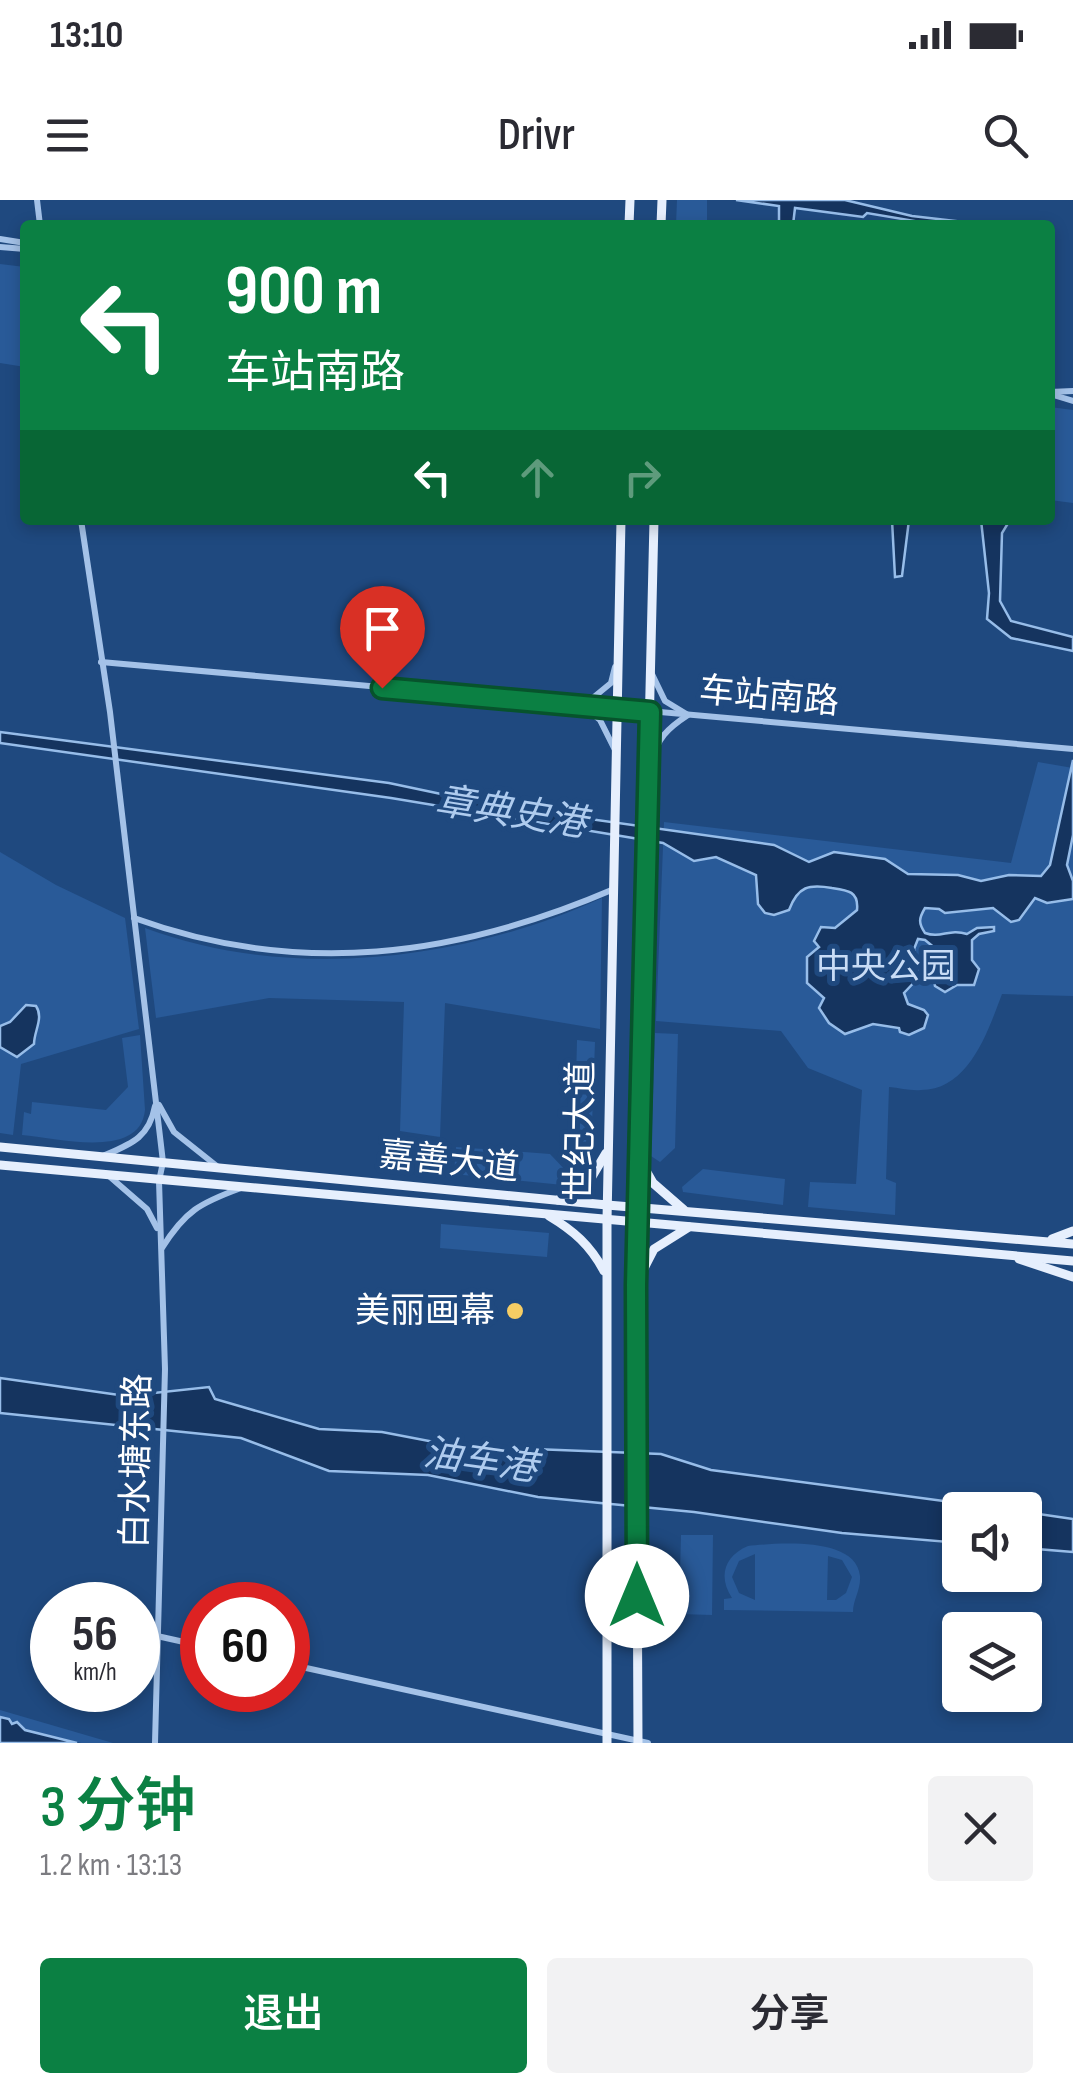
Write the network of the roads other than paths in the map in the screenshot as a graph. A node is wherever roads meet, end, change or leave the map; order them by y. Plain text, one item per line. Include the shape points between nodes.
1 (82, 525) edge
2 (621, 525) edge
3 (654, 525) edge
4 (619, 640) junction
5 (101, 662) junction
6 (651, 671) junction
7 (584, 706) junction
8 (618, 709) junction
9 (650, 712) junction
10 (688, 715) junction
11 (1071, 749) edge
12 (617, 756) junction
13 (648, 782) junction
14 (614, 889) junction
15 (134, 918) junction
16 (156, 1100) junction
17 (609, 1146) junction
18 (0, 1147) edge
19 (102, 1156) junction
20 (640, 1160) junction
21 (163, 1162) junction
22 (0, 1165) edge
23 (219, 1168) junction
24 (109, 1176) junction
25 (159, 1181) junction
26 (241, 1188) junction
27 (556, 1200) junction
28 (608, 1205) junction
29 (639, 1208) junction
30 (686, 1212) junction
31 (547, 1214) junction
32 (606, 1220) junction
33 (637, 1223) junction
34 (689, 1227) junction
35 (1073, 1231) edge
36 (1030, 1240) junction
37 (1073, 1244) edge
38 (161, 1249) junction
39 (1012, 1256) junction
40 (1073, 1261) edge
41 (606, 1276) junction
42 (1073, 1276) edge
43 (636, 1285) junction
44 (159, 1582) edge
45 (310, 1669) edge
46 (156, 1712) edge
47 (606, 1738) edge
48 (641, 1742) edge
49 (155, 1743) edge

1 - 5 street, 白水塘东路
2 - 4 main road, 世纪大道
3 - 6 main road, 世纪大道
4 - 7 street via 611,683
4 - 8 main road, 世纪大道
5 - 7 street, 车站南路
5 - 15 street, 白水塘东路
6 - 9 main road, 世纪大道
6 - 10 street via 665,701
7 - 8 street, 车站南路
7 - 12 street via 600,720
8 - 9 street, 车站南路
8 - 12 main road, 世纪大道
9 - 10 street, 车站南路
9 - 13 main road, 世纪大道
10 - 11 street, 车站南路
10 - 13 street via 659,740
12 - 14 main road, 世纪大道
13 - 20 main road, 世纪大道
14 - 15 street via 513,928 394,951 281,952
14 - 17 main road, 世纪大道
15 - 16 street, 白水塘东路
16 - 19 street via 151,1124 137,1140
16 - 21 street, 白水塘东路
16 - 23 street via 174,1132
17 - 27 main road via 590,1180
17 - 28 main road, 世纪大道
18 - 19 main road, 嘉善大道
19 - 21 main road, 嘉善大道
20 - 29 main road, 世纪大道
20 - 30 main road via 653,1183
21 - 23 main road, 嘉善大道
21 - 25 street, 白水塘东路
22 - 24 main road, 嘉善大道
23 - 27 main road, 嘉善大道
24 - 25 main road, 嘉善大道
24 - 38 street via 147,1208
25 - 26 main road, 嘉善大道
25 - 38 street, 白水塘东路
26 - 31 main road, 嘉善大道
26 - 38 street via 196,1206
27 - 28 main road, 嘉善大道
28 - 29 main road, 嘉善大道
28 - 32 main road, 世纪大道
29 - 30 main road, 嘉善大道
29 - 33 main road, 世纪大道
30 - 36 main road, 嘉善大道
31 - 32 main road, 嘉善大道
31 - 41 main road via 592,1248
32 - 33 main road, 嘉善大道
32 - 41 main road, 世纪大道
33 - 34 main road, 嘉善大道
33 - 43 main road, 世纪大道
34 - 39 main road, 嘉善大道
34 - 43 main road via 654,1249
35 - 36 main road
36 - 37 main road, 嘉善大道
38 - 44 street, 白水塘东路
39 - 40 main road, 嘉善大道
39 - 42 main road
41 - 47 main road, 世纪大道
43 - 48 main road, 世纪大道
45 - 47 street
46 - 49 street, 白水塘东路
47 - 48 street

